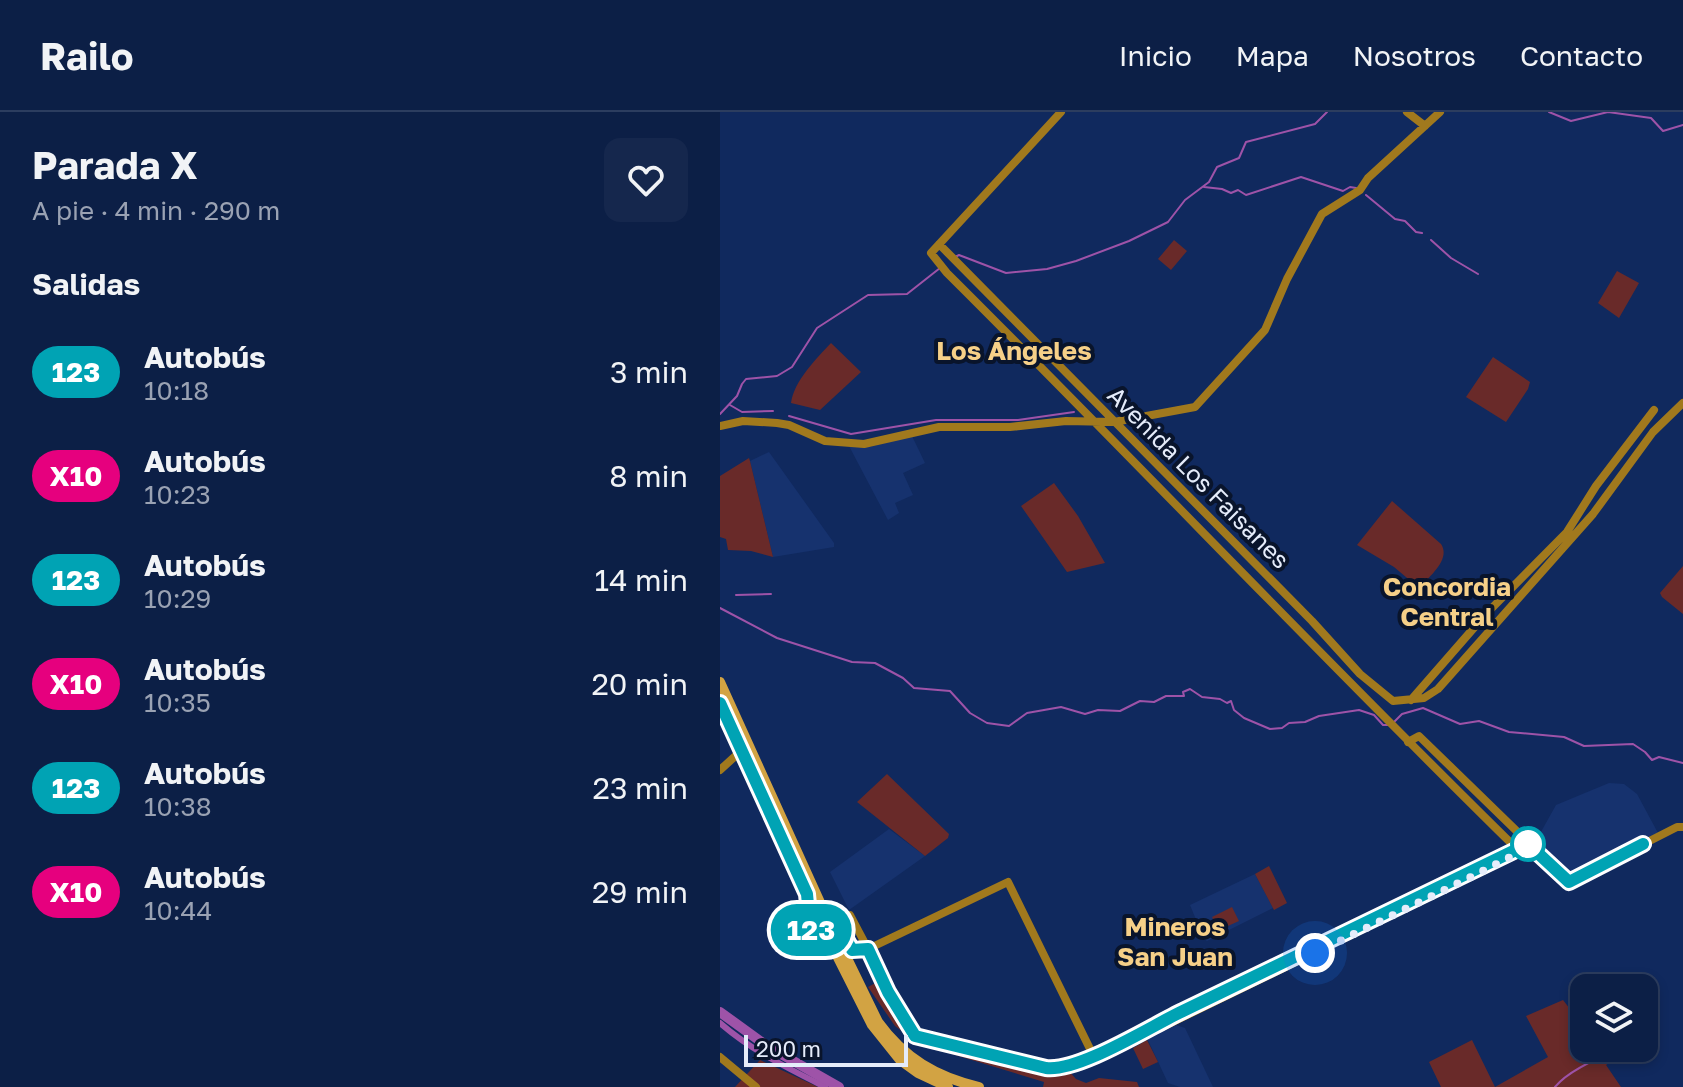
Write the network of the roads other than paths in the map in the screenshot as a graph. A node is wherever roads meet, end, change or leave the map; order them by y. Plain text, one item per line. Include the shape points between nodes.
1 (1061, 112) edge
2 (1407, 112) edge
3 (1440, 112) edge
4 (1425, 126) junction
5 (939, 244) junction
6 (954, 260) junction
7 (944, 268) junction
8 (1683, 403) edge
9 (1654, 410) dead end
10 (1093, 420) junction
11 (1114, 422) junction
12 (720, 426) edge
13 (720, 682) edge
14 (1411, 700) junction
15 (720, 703) edge
16 (1408, 742) junction
17 (742, 750) junction
18 (720, 770) edge
19 (1682, 827) edge
20 (1528, 844) junction
21 (1518, 850) junction
22 (811, 893) junction
23 (820, 913) junction
24 (833, 932) junction
25 (838, 949) junction
26 (868, 949) junction
27 (720, 1057) edge
28 (756, 1087) edge
29 (948, 1087) edge
30 (979, 1087) edge

1 - 5 street
2 - 4 street
3 - 4 street
4 - 11 street via 1360,190 1322,214 1265,330 1204,399 1184,410
5 - 6 street, Avenida Los Faisanes
5 - 7 street, Avenida Los Faisanes via 931,253
6 - 7 street
6 - 11 street, Avenida Los Faisanes
7 - 10 street, Avenida Los Faisanes
8 - 14 street via 1438,689 1429,697
9 - 14 street via 1567,532
10 - 11 street
10 - 12 street via 939,427 864,444 825,441 777,423
10 - 16 street, Avenida Los Faisanes
11 - 14 street, Avenida Los Faisanes via 1360,674 1387,698
13 - 22 highway
15 - 17 highway
16 - 20 street via 1419,736
16 - 21 street, Avenida Los Faisanes
17 - 18 street
17 - 22 highway
19 - 20 street via 1569,882
20 - 21 street
21 - 26 street via 1093,1055 1008,882
22 - 23 highway
22 - 23 highway
23 - 24 highway
23 - 24 street
23 - 24 street via 811,931
24 - 25 highway
24 - 25 highway
24 - 26 street via 852,950
24 - 26 street via 850,915
25 - 29 highway via 864,1011 885,1044 918,1073
25 - 30 highway via 889,1038 945,1078
27 - 28 street

